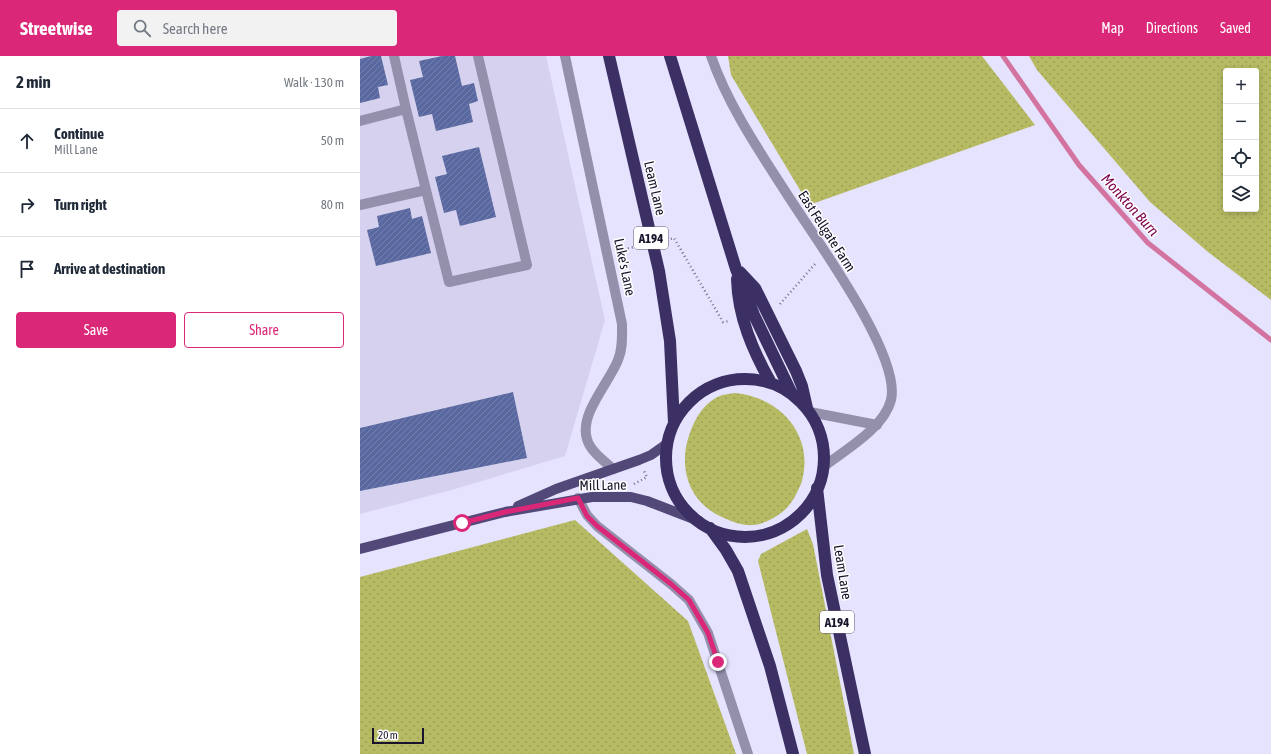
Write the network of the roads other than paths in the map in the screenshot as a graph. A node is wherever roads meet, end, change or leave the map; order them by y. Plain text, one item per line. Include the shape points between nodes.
1 (394, 56) edge
2 (478, 56) edge
3 (565, 56) edge
4 (609, 56) edge
5 (670, 56) edge
6 (711, 56) edge
7 (406, 109) junction
8 (360, 121) edge
9 (426, 190) junction
10 (360, 205) edge
11 (736, 269) junction
12 (772, 383) junction
13 (792, 394) junction
14 (808, 410) junction
15 (674, 423) junction
16 (877, 425) junction
17 (668, 443) junction
18 (823, 467) junction
19 (613, 469) junction
20 (817, 488) junction
21 (578, 498) junction
22 (505, 512) junction
23 (704, 524) junction
24 (360, 549) edge
25 (748, 754) edge
26 (793, 754) edge
27 (865, 754) edge

1 - 7 street
2 - 9 street via 527,265 449,282
3 - 19 street, Luke's Lane via 622,324 622,344 618,360 587,417 585,429 587,441
4 - 15 highway, Leam Lane / A194 via 659,271 670,341
5 - 11 highway, Leam Lane
6 - 16 street, East Fellgate Farm via 750,135 826,252 864,316 884,358 891,377 891,401 885,416
7 - 8 street
7 - 9 street
9 - 10 street
11 - 12 highway, Leam Lane via 737,300 756,356
11 - 13 highway, Leam Lane via 754,315
11 - 14 highway, Leam Lane via 755,288 796,371
12 - 13 highway, Leam Lane
12 - 15 highway, Leam Lane via 734,379 715,384 698,394 684,407
13 - 14 highway, Leam Lane
14 - 16 street
14 - 18 highway, Leam Lane via 822,438
15 - 17 highway, Leam Lane
16 - 18 street, East Fellgate Farm
17 - 19 main road, Mill Lane via 651,455
17 - 23 highway, Leam Lane via 666,461 676,495 686,509
18 - 20 highway, Leam Lane
19 - 22 main road, Mill Lane via 556,489
20 - 23 highway, Leam Lane via 800,515 774,532 735,536
20 - 27 highway, Leam Lane / A194 via 827,575
21 - 22 main road, Mill Lane
21 - 23 main road, Mill Lane via 631,497 655,503
21 - 25 street via 587,516 597,526 689,600 708,633
22 - 24 main road, Mill Lane
23 - 26 highway, Leam Lane via 726,550 738,571 770,666

